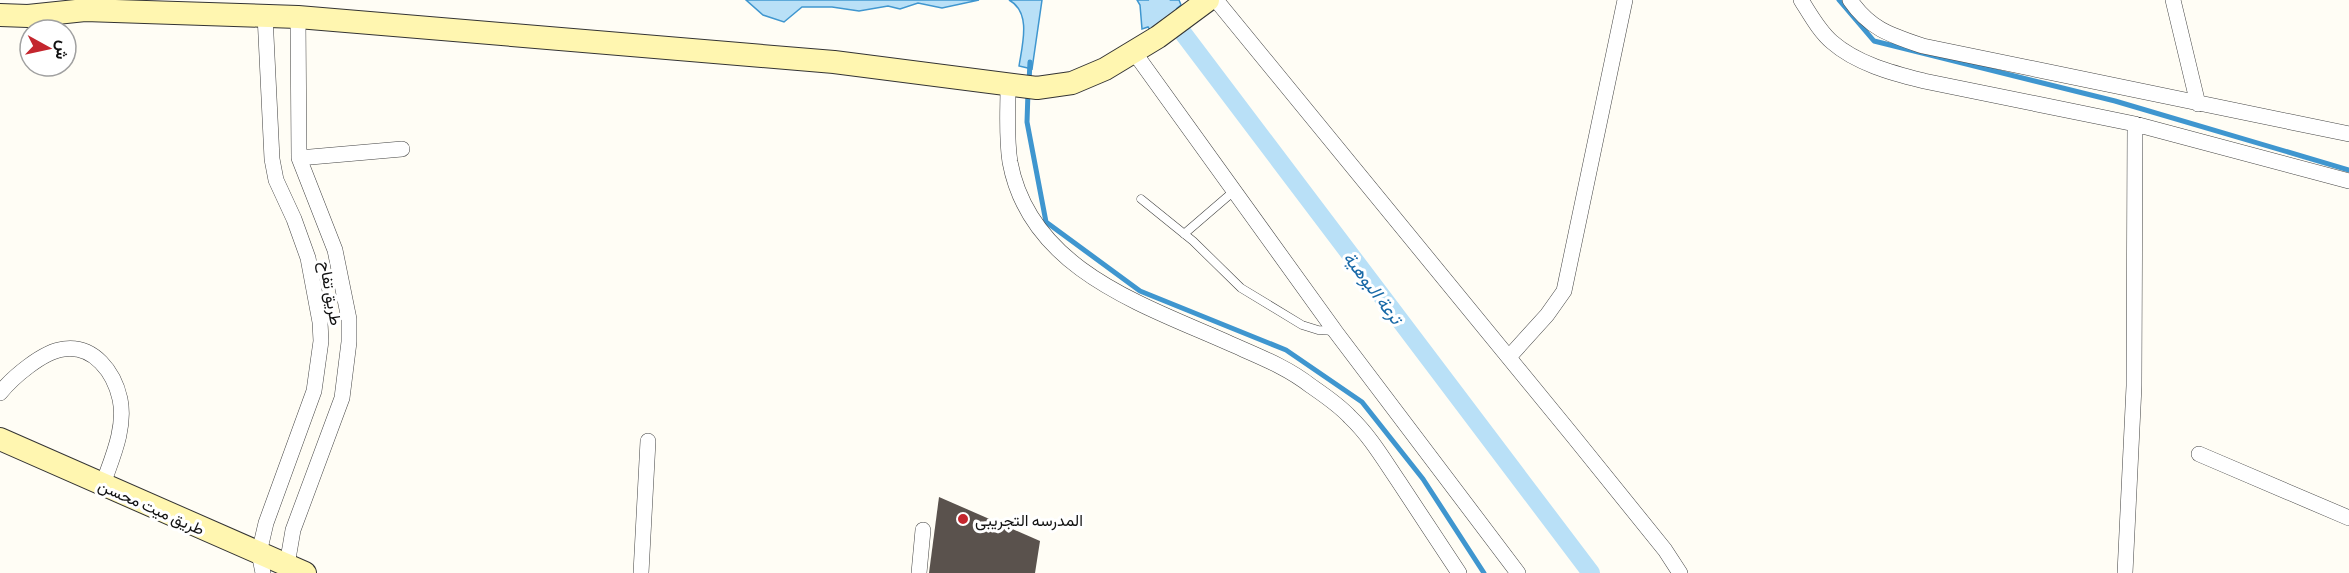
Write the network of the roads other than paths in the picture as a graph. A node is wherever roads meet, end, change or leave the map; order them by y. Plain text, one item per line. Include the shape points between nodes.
1 (49, 0) edge
2 (1216, 0) edge
3 (1625, 0) edge
4 (1801, 0) edge
5 (1850, 0) edge
6 (2173, 0) edge
7 (1200, 6) edge
8 (85, 10) junction
9 (0, 15) edge
10 (265, 15) junction
11 (298, 17) junction
12 (1134, 52) junction
13 (1021, 87) junction
14 (2198, 104) junction
15 (2135, 124) junction
16 (2349, 134) edge
17 (402, 149) dead end
18 (299, 158) junction
19 (2349, 181) edge
20 (1234, 191) junction
21 (1141, 199) dead end
22 (1184, 234) junction
23 (1335, 331) junction
24 (1509, 357) junction
25 (0, 393) edge
26 (0, 439) edge
27 (648, 441) dead end
28 (2199, 454) dead end
29 (103, 484) junction
30 (2349, 518) edge
31 (923, 530) dead end
32 (261, 563) edge
33 (294, 570) edge
34 (640, 573) edge
35 (919, 573) edge
36 (1459, 573) edge
37 (1518, 573) edge
38 (1680, 573) edge
39 (2125, 573) edge

1 - 8 street
2 - 24 street
3 - 24 street via 1564,291
4 - 15 street via 1831,42 1876,66 1924,81
5 - 14 street via 1875,27 1923,45
6 - 14 street
7 - 12 street
8 - 9 street
8 - 10 street
10 - 11 street
10 - 32 street, طريق تفاح via 272,159 276,180 308,258 321,341 314,391 275,496
11 - 13 street via 834,62
11 - 18 street, طريق تفاح
12 - 13 street via 1072,83
12 - 20 street
13 - 36 street via 1007,140 1011,164 1018,192 1048,242 1097,282 1277,365 1350,417 1373,443
14 - 16 street
15 - 19 street
15 - 39 street via 2134,386
17 - 18 street
18 - 33 street, طريق تفاح via 335,250 350,342 342,398 293,530
20 - 22 lane
20 - 23 street
21 - 22 lane
22 - 23 lane via 1250,294 1302,325
23 - 37 street
24 - 38 street
25 - 29 street via 40,358 63,349 86,351 107,366 120,399 121,428
26 - 29 street, طريق ميت محسن
27 - 34 street
28 - 30 street
29 - 32 street, طريق ميت محسن
31 - 35 street
32 - 33 street, طريق ميت محسن

